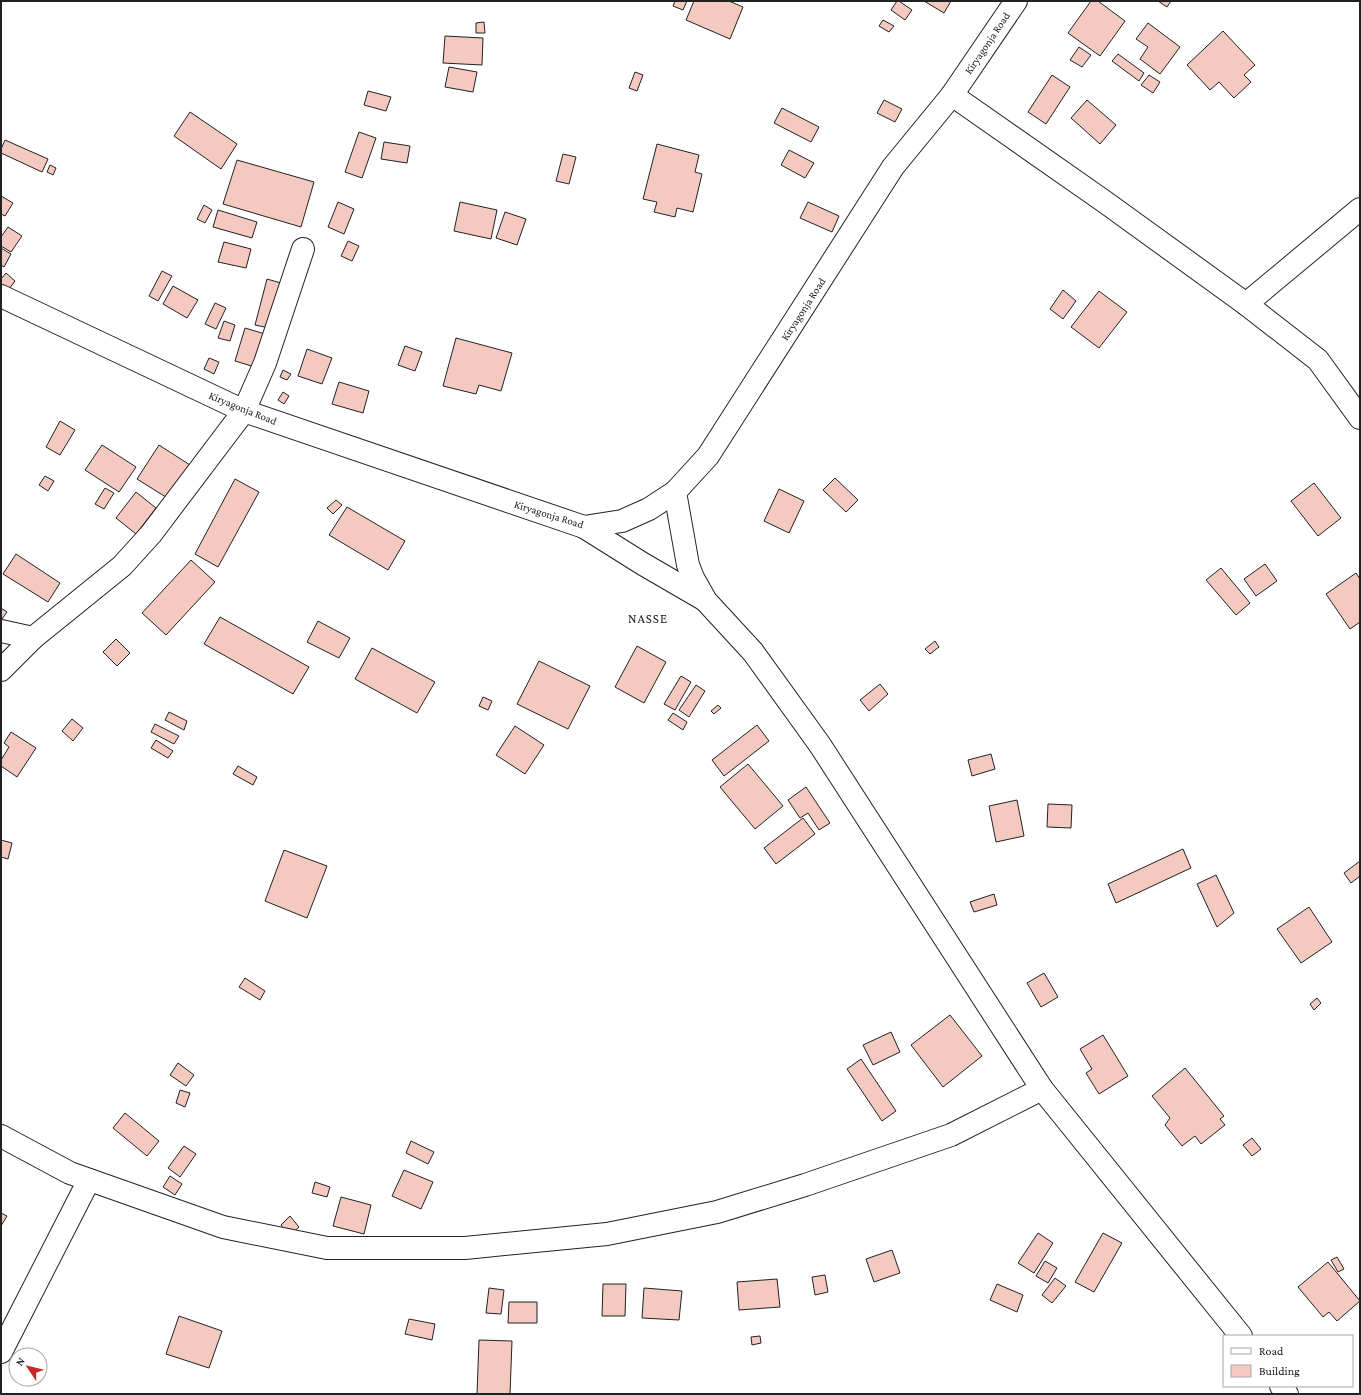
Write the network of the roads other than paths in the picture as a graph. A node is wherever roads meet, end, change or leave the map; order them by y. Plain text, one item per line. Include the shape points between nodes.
1 (1016, 1) edge
2 (952, 95) junction
3 (1360, 209) edge
4 (303, 249) dead end
5 (1, 296) edge
6 (1246, 304) junction
7 (244, 411) junction
8 (1360, 418) edge
9 (675, 492) junction
10 (584, 527) junction
11 (706, 601) junction
12 (1, 631) edge
13 (33, 638) junction
14 (1, 670) edge
15 (1042, 1089) junction
16 (1, 1136) edge
17 (89, 1180) junction
18 (1239, 1335) edge
19 (1, 1352) edge

1 - 2 street, Kiryagonja Road
2 - 6 street
2 - 9 street, Kiryagonja Road via 894,167 708,456
3 - 6 street
4 - 7 street via 265,363
5 - 7 street, Kiryagonja Road
6 - 8 street via 1318,360
7 - 10 street, Kiryagonja Road
7 - 13 street via 151,534 122,566
9 - 10 street, Kiryagonja Road via 649,509 622,521
9 - 11 street via 688,565
10 - 11 street
11 - 15 street via 753,652 820,744
12 - 13 street
13 - 14 street
15 - 17 street via 951,1134 805,1185 717,1212 607,1234 473,1247 327,1248 224,1227
15 - 18 street
16 - 17 street via 70,1173
17 - 19 street

